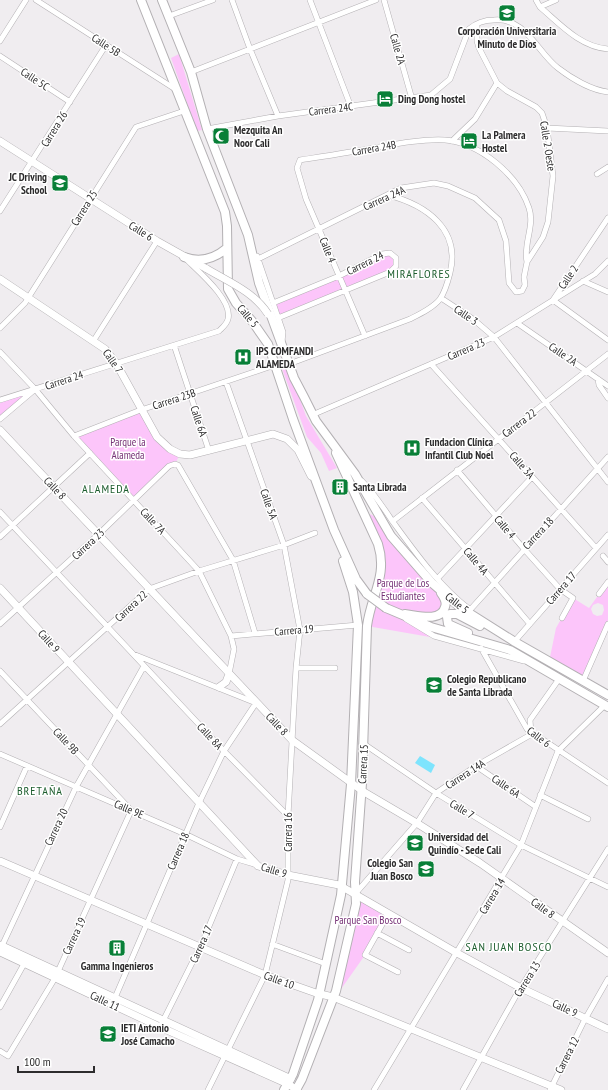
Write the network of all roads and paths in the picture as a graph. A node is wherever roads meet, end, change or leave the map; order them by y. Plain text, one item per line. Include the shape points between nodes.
1 (26, 0) edge
2 (36, 0) edge
3 (141, 0) edge
4 (162, 0) edge
5 (213, 0) edge
6 (232, 0) edge
7 (310, 0) edge
8 (376, 0) edge
9 (384, 0) edge
10 (536, 0) edge
11 (556, 0) edge
12 (540, 7) junction
13 (169, 16) junction
14 (319, 22) junction
15 (477, 24) junction
16 (0, 41) edge
17 (106, 45) junction
18 (250, 49) junction
19 (608, 49) edge
20 (0, 56) edge
21 (191, 72) junction
22 (497, 83) junction
23 (175, 89) junction
24 (608, 92) edge
25 (412, 99) junction
26 (70, 102) junction
27 (351, 107) junction
28 (184, 111) junction
29 (278, 116) junction
30 (547, 128) junction
31 (207, 129) junction
32 (608, 131) edge
33 (0, 141) edge
34 (452, 141) junction
35 (33, 162) junction
36 (298, 163) joint
37 (608, 167) edge
38 (597, 174) dead end
39 (388, 195) junction
40 (90, 199) junction
41 (1, 209) edge
42 (608, 218) edge
43 (319, 228) junction
44 (248, 235) junction
45 (157, 242) junction
46 (227, 248) junction
47 (184, 257) junction
48 (258, 259) junction
49 (608, 261) edge
50 (527, 262) junction
51 (339, 276) junction
52 (0, 279) edge
53 (583, 281) junction
54 (345, 290) junction
55 (522, 291) joint
56 (608, 292) edge
57 (28, 298) junction
58 (441, 298) junction
59 (553, 300) junction
60 (273, 304) junction
61 (270, 313) junction
62 (277, 321) junction
63 (517, 323) junction
64 (0, 328) edge
65 (365, 336) junction
66 (494, 337) junction
67 (94, 340) junction
68 (608, 340) edge
69 (174, 345) junction
70 (0, 352) edge
71 (608, 354) edge
72 (116, 363) junction
73 (290, 364) junction
74 (431, 364) junction
75 (275, 365) junction
76 (587, 370) junction
77 (598, 379) junction
78 (226, 382) junction
79 (608, 386) edge
80 (35, 389) junction
81 (190, 394) junction
82 (608, 398) edge
83 (0, 400) edge
84 (546, 402) junction
85 (142, 409) junction
86 (312, 415) junction
87 (0, 419) edge
88 (0, 430) edge
89 (74, 436) junction
90 (499, 438) junction
91 (247, 440) junction
92 (331, 440) junction
93 (209, 451) junction
94 (90, 453) junction
95 (608, 458) edge
96 (598, 469) junction
97 (457, 470) junction
98 (355, 474) junction
99 (532, 477) junction
100 (608, 482) edge
101 (53, 487) junction
102 (322, 497) junction
103 (422, 498) junction
104 (134, 500) junction
105 (561, 509) junction
106 (0, 512) edge
107 (496, 516) junction
108 (393, 521) junction
109 (12, 525) junction
110 (334, 530) junction
111 (315, 533) dead end
112 (99, 534) junction
113 (608, 536) edge
114 (0, 537) edge
115 (284, 545) junction
116 (596, 548) junction
117 (466, 549) junction
118 (524, 549) junction
119 (602, 556) dead end
120 (233, 560) junction
121 (608, 562) edge
122 (199, 571) junction
123 (57, 572) junction
124 (432, 580) junction
125 (608, 582) edge
126 (494, 583) junction
127 (0, 588) edge
128 (560, 589) junction
129 (149, 590) junction
130 (599, 594) dead end
131 (18, 607) junction
132 (470, 610) junction
133 (396, 613) junction
134 (562, 618) dead end
135 (0, 624) edge
136 (530, 624) junction
137 (608, 624) edge
138 (358, 625) junction
139 (108, 627) junction
140 (300, 630) junction
141 (255, 633) junction
142 (231, 636) junction
143 (515, 642) junction
144 (481, 648) junction
145 (510, 650) junction
146 (133, 654) junction
147 (68, 663) junction
148 (534, 665) junction
149 (144, 666) junction
150 (296, 668) junction
151 (335, 668) dead end
152 (0, 671) edge
153 (229, 674) junction
154 (559, 679) junction
155 (583, 681) junction
156 (219, 687) junction
157 (608, 695) edge
158 (27, 699) junction
159 (256, 703) junction
160 (607, 706) edge
161 (117, 714) junction
162 (0, 724) edge
163 (532, 734) junction
164 (292, 740) junction
165 (364, 744) junction
166 (558, 750) junction
167 (224, 751) junction
168 (0, 754) edge
169 (88, 765) junction
170 (27, 766) junction
171 (476, 766) junction
172 (608, 783) edge
173 (351, 784) junction
174 (76, 787) junction
175 (361, 791) junction
176 (436, 793) junction
177 (540, 795) junction
178 (199, 803) junction
179 (536, 807) junction
180 (132, 811) junction
181 (288, 816) junction
182 (588, 819) dead end
183 (417, 823) junction
184 (0, 827) edge
185 (186, 834) junction
186 (521, 845) junction
187 (608, 850) edge
188 (237, 859) junction
189 (0, 861) edge
190 (258, 866) junction
191 (34, 875) junction
192 (288, 875) junction
193 (590, 878) junction
194 (503, 879) junction
195 (342, 886) junction
196 (608, 887) edge
197 (355, 894) junction
198 (91, 900) junction
199 (388, 914) junction
200 (562, 922) junction
201 (147, 924) junction
202 (378, 933) junction
203 (272, 944) junction
204 (200, 947) junction
205 (1, 949) edge
206 (409, 950) dead end
207 (457, 953) junction
208 (608, 954) edge
209 (24, 964) junction
210 (326, 964) junction
211 (398, 972) dead end
212 (56, 975) junction
213 (265, 975) junction
214 (608, 979) edge
215 (521, 988) junction
216 (319, 994) junction
217 (333, 997) junction
218 (114, 1001) junction
219 (0, 1007) edge
220 (586, 1018) junction
221 (162, 1025) junction
222 (411, 1029) junction
223 (608, 1029) edge
224 (0, 1051) edge
225 (227, 1054) junction
226 (481, 1057) junction
227 (288, 1084) edge
228 (551, 1088) edge
229 (208, 1090) edge
230 (296, 1090) edge
231 (374, 1090) edge
232 (463, 1090) edge
233 (561, 1090) edge

1 - 16 street
2 - 17 street, Calle 5B
3 - 23 main road, Calle 5
4 - 13 main road, Calle 5
5 - 13 street
6 - 18 street
7 - 14 street
8 - 14 street
9 - 25 street, Calle 2A
10 - 12 street
11 - 12 street
12 - 19 street via 587,44
13 - 21 main road, Calle 5
14 - 18 street
14 - 27 street
15 - 22 street, Calle 2 Oeste via 479,48
15 - 24 street via 499,19 514,24 527,33 558,68 598,90
15 - 25 street, Carrera 24C via 469,29 450,79 431,95
17 - 23 street, Calle 5B
17 - 26 street, Carrera 26
18 - 21 street
18 - 29 street
20 - 26 street, Calle 5C
21 - 31 main road, Calle 5
22 - 30 street, Calle 2 Oeste via 536,107 542,113
22 - 34 street via 475,119
23 - 28 main road, Calle 5
25 - 27 street, Carrera 24C
26 - 35 street, Carrera 26
27 - 29 street, Carrera 24C
28 - 40 street, Carrera 25 via 136,127
28 - 46 main road, Calle 5 via 225,212
29 - 31 street, Carrera 24C
30 - 32 street
30 - 50 street, Calle 2 Oeste via 553,176 548,222 543,237
31 - 44 main road, Calle 5
33 - 35 main road, Calle 6
34 - 36 street, Carrera 24B via 420,140 300,160
34 - 50 street, Carrera 24B via 491,159 505,170 524,195 531,223
35 - 40 main road, Calle 6
35 - 41 street, Carrera 26
36 - 43 street, Calle 4 via 297,168 306,200
37 - 38 street
39 - 43 street, Carrera 24A
39 - 55 street, Carrera 24A via 401,188 434,183 475,198 499,220 506,241 509,283 516,292
39 - 58 street via 403,199 428,212 439,221 447,234 452,249 452,264 449,281
40 - 45 main road, Calle 6
40 - 57 street, Carrera 25
42 - 59 street, Calle 2
43 - 48 street, Carrera 24A
43 - 51 street, Calle 4
44 - 48 street, Calle 5
44 - 61 main road, Calle 5 via 259,283
45 - 47 main road, Calle 6
45 - 67 street
46 - 47 main road via 217,256 205,260
46 - 75 main road, Calle 5 via 227,280 230,293 264,337
47 - 61 main road, Calle 6, bridge via 249,293
47 - 69 street, Carrera 24 via 220,292 229,315 227,323 219,331
48 - 60 street, Calle 5
49 - 53 street, Carrera 23 via 595,274
50 - 55 street, Calle 2 Oeste
51 - 54 street, Calle 4
51 - 54 street, Carrera 24 via 386,252 396,258 394,270
51 - 60 street, Carrera 24
52 - 57 main road, Calle 7
53 - 56 street
53 - 59 street, Carrera 23
54 - 62 street, Carrera 24
54 - 65 street, Calle 4
57 - 64 street, Carrera 25
57 - 67 main road, Calle 7
58 - 65 street via 410,319
58 - 66 street, Calle 3 via 473,319
59 - 63 street, Carrera 23
59 - 68 street, Calle 2
60 - 62 street, Calle 5
61 - 62 main road, Calle 5
62 - 73 main road, Calle 5
63 - 66 street, Carrera 23
63 - 76 street, Calle 2A
65 - 73 street
66 - 74 street, Carrera 23
66 - 84 street, Calle 3
67 - 72 main road, Calle 7
69 - 72 street, Carrera 24
69 - 81 street, Calle 6A
70 - 80 street, Calle 7A
71 - 76 street, Carrera 22
72 - 80 street, Carrera 24
72 - 85 main road, Calle 7
73 - 86 main road, Calle 5
74 - 86 street, Carrera 23
74 - 90 street, Calle 3A
75 - 78 street, Carrera 23B
75 - 102 main road, Calle 5
76 - 77 street, Calle 2A
76 - 84 street, Carrera 22
77 - 79 street, Calle 2A
77 - 82 street
78 - 81 street, Carrera 23B
78 - 91 street, Calle 5A
80 - 83 street, Carrera 24
80 - 87 street
80 - 89 street, Calle 7A
81 - 85 street, Carrera 23B
81 - 93 street, Calle 6A
84 - 90 street, Carrera 22
84 - 96 street, Calle 3
85 - 89 street, Carrera 23B
85 - 93 main road, Calle 7 via 164,444 180,454 190,455
86 - 92 main road, Calle 5
88 - 101 main road, Calle 8
89 - 94 street, Calle 7A
90 - 97 street, Carrera 22
90 - 99 street, Calle 3A
91 - 93 main road
91 - 102 main road via 273,434 290,441 298,450
91 - 115 street, Calle 5A
92 - 98 main road, Calle 5
92 - 165 main road, Carrera 15 via 371,527 382,562 381,578 370,609 368,626
94 - 101 street
94 - 104 street, Calle 7A
95 - 96 street, Carrera 18
96 - 100 street, Calle 3
96 - 105 street, Carrera 18
97 - 103 street, Carrera 22
97 - 107 street, Calle 4
98 - 108 street, Calle 5 via 372,490
98 - 124 main road, Calle 5 via 381,520 409,559
99 - 105 street, Calle 3A
99 - 107 street
101 - 109 street
101 - 112 main road, Calle 8
102 - 110 main road, Calle 5
103 - 108 street, Carrera 22
103 - 117 street, Calle 4A
104 - 112 street, Carrera 23
104 - 120 street, Carrera 23 via 169,466 178,465
104 - 122 street, Calle 7A
105 - 116 street, Calle 3A
105 - 118 street, Carrera 18
106 - 109 street, Calle 8A
107 - 117 street
107 - 118 street, Calle 4
108 - 124 street, Calle 5
109 - 114 street
109 - 123 street, Calle 8A
110 - 133 main road, Calle 5, bridge via 362,588
110 - 138 main road, Carrera 15 via 353,592
111 - 115 street, Carrera 22
112 - 123 street, Carrera 23
112 - 129 main road, Calle 8
113 - 116 street, Carrera 17
115 - 120 street, Carrera 22
115 - 140 street, Calle 5A
116 - 128 street, Carrera 17
117 - 124 street
117 - 126 street, Calle 4A
118 - 126 street, Carrera 18
118 - 128 street, Calle 4
119 - 121 street
120 - 122 street, Carrera 22
120 - 141 street
122 - 129 street, Carrera 22
122 - 142 street, Calle 7A
123 - 131 street, Carrera 23
123 - 139 street, Calle 8A
124 - 132 street, Calle 5
124 - 133 main road via 445,600 446,607 443,612 431,617
124 - 143 main road, Calle 5 via 461,608
125 - 130 street
126 - 132 street, Carrera 18
126 - 136 street, Calle 4A
127 - 131 main road, Calle 9
128 - 134 street, Calle 4 via 573,598
128 - 136 street, Carrera 17
129 - 139 street, Carrera 22
129 - 153 main road, Calle 8
131 - 135 street, Carrera 23
131 - 147 main road, Calle 9
132 - 143 street, Calle 5 via 508,634
133 - 144 street, Calle 5 via 428,633
133 - 145 main road, Calle 5 via 431,627
136 - 143 street, Carrera 17
137 - 155 street
138 - 140 street, Carrera 19
138 - 173 main road, Carrera 15
139 - 146 street, Calle 8A
139 - 147 street, Carrera 22
140 - 141 street, Carrera 19
140 - 150 street, Carrera 16
141 - 142 street, Carrera 19
142 - 153 street, Calle 7A via 234,649
143 - 145 main road via 457,614 450,614 448,617 450,626
143 - 155 main road, Calle 5
144 - 148 street, Calle 5
144 - 163 street, Calle 6 via 523,724
145 - 148 main road, Calle 5
146 - 149 street, Calle 8A
146 - 156 street, Calle 8A
147 - 158 street, Carrera 22
147 - 161 main road, Calle 9
148 - 154 main road, Calle 5
149 - 161 street, Carrera 20
149 - 167 street, Calle 8A
150 - 151 street
150 - 164 street, Carrera 16
152 - 158 street, Calle 9B
153 - 156 main road via 226,682
153 - 159 main road, Calle 8
154 - 160 main road, Calle 5
154 - 163 street via 530,720
155 - 157 main road, Calle 5
156 - 159 street, Calle 8A
158 - 162 street, Carrera 22
158 - 169 street, Calle 9B
159 - 164 main road, Calle 8
159 - 167 street, Carrera 18
160 - 166 street, Carrera 14
161 - 169 street, Carrera 20
161 - 178 main road, Calle 9
163 - 166 street, Calle 6
163 - 171 street, Carrera 14A
164 - 173 main road, Calle 8
164 - 181 street, Carrera 16
165 - 175 main road, Carrera 15
165 - 176 street, Calle 7
166 - 172 street, Calle 6
166 - 177 street, Carrera 14
167 - 178 street, Carrera 18
167 - 181 street, Calle 8A
168 - 170 street, Calle 9E
169 - 174 street, Carrera 20
169 - 180 street, Calle 9B
170 - 174 street, Calle 9E
170 - 184 street
171 - 176 street, Carrera 14A
171 - 179 street, Calle 6A
173 - 175 main road, Calle 8
173 - 195 main road, Carrera 15
174 - 180 street, Calle 9E
174 - 191 street, Carrera 20
175 - 183 main road, Calle 8
175 - 197 main road, Carrera 15
176 - 183 street, Carrera 14A
176 - 186 street, Calle 7
177 - 179 street, Carrera 14
177 - 182 street
178 - 185 street, Carrera 18
178 - 190 main road, Calle 9
179 - 186 street, Carrera 14
180 - 185 street, Calle 9E
180 - 198 street, Carrera 19
181 - 192 street, Carrera 16
183 - 194 main road, Calle 8
183 - 197 street, Carrera 14A
185 - 188 street, Calle 9E
185 - 201 street, Carrera 18
186 - 193 street, Calle 7
186 - 194 street, Carrera 14
187 - 193 street, Carrera 13
188 - 190 street, Calle 9E
188 - 204 street, Carrera 17
189 - 191 main road, Calle 10
190 - 192 main road, Calle 9
191 - 198 main road, Calle 10
191 - 205 street, Carrera 20
192 - 195 main road, Calle 9
192 - 203 street, Carrera 16
193 - 196 street, Calle 7
193 - 200 street, Carrera 13
194 - 200 main road, Calle 8
194 - 207 street, Carrera 14
195 - 197 main road, Calle 9
195 - 210 main road, Carrera 15
197 - 199 main road, Calle 9
197 - 217 main road, Carrera 15 via 356,904
198 - 201 main road, Calle 10
198 - 212 street, Carrera 19
199 - 202 street
199 - 207 main road, Calle 9
200 - 208 main road, Calle 8
200 - 215 street, Carrera 13
201 - 204 main road, Calle 10
201 - 218 street, Carrera 18
202 - 206 street
202 - 211 street via 365,955
203 - 210 street
203 - 213 street, Carrera 16
204 - 213 main road, Calle 10
204 - 221 street, Carrera 17
205 - 209 main road, Calle 11
205 - 212 main road, Calle 11
207 - 215 main road, Calle 9
207 - 222 street, Carrera 14
209 - 212 main road, Calle 11
209 - 219 street
210 - 216 main road, Carrera 15
212 - 218 main road, Calle 11
212 - 224 street, Carrera 19 via 8,1056
213 - 216 main road, Calle 10
213 - 225 street, Carrera 16
214 - 220 street, Carrera 12
215 - 220 main road, Calle 9
215 - 226 street, Carrera 13
216 - 217 main road, Calle 10
216 - 227 main road, Carrera 15
217 - 222 main road, Calle 10
217 - 230 main road, Carrera 15
218 - 221 main road, Calle 11
220 - 223 main road, Calle 9
220 - 228 street, Carrera 12
221 - 225 main road, Calle 11
222 - 226 main road, Calle 10
222 - 231 street, Carrera 14
225 - 227 main road, Calle 11
225 - 229 street, Carrera 16
226 - 228 main road, Calle 10
226 - 232 street, Carrera 13
227 - 230 main road, Calle 11
228 - 233 main road, Calle 10

